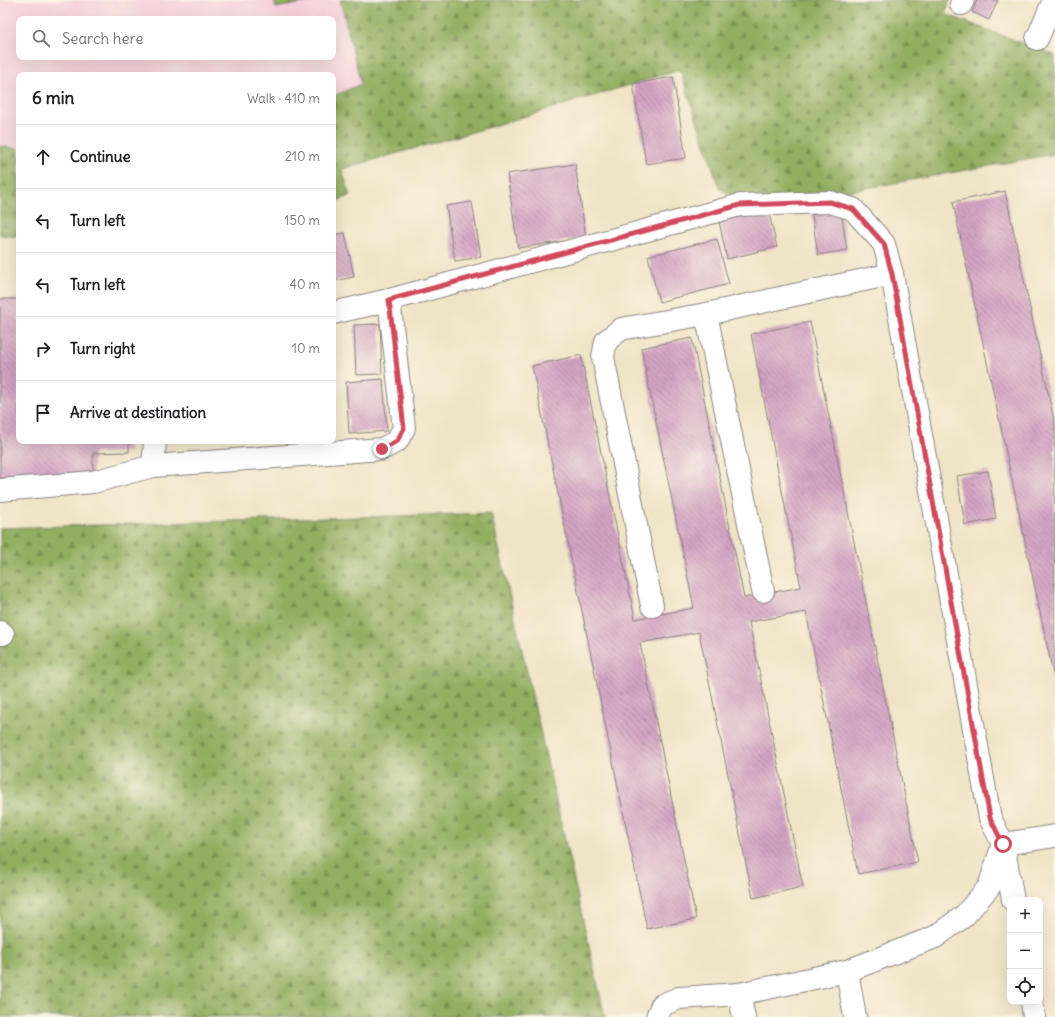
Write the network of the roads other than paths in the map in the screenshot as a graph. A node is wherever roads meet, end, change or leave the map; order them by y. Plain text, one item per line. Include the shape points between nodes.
1 (1054, 0) edge
2 (1037, 39) dead end
3 (892, 274) junction
4 (389, 300) junction
5 (336, 312) edge
6 (706, 314) junction
7 (155, 444) edge
8 (153, 466) junction
9 (0, 490) edge
10 (763, 592) dead end
11 (652, 606) dead end
12 (1055, 836) edge
13 (1003, 844) junction
14 (1012, 897) edge
15 (847, 971) junction
16 (739, 994) junction
17 (1032, 1005) edge
18 (657, 1017) edge
19 (744, 1017) edge
20 (855, 1017) edge
21 (1034, 1017) edge

1 - 2 street
3 - 4 street via 884,244 853,209 830,202 740,205
3 - 6 street
3 - 13 street via 990,818
4 - 5 street
4 - 8 street via 404,428 397,441 382,449
6 - 10 street
6 - 11 street via 621,329 606,341 603,357
7 - 8 street
8 - 9 street via 93,482
12 - 13 street
13 - 14 street
13 - 15 street via 989,887 964,916 935,937
15 - 16 street
15 - 20 street
16 - 18 street via 679,998 662,1005
16 - 19 street
17 - 21 street

